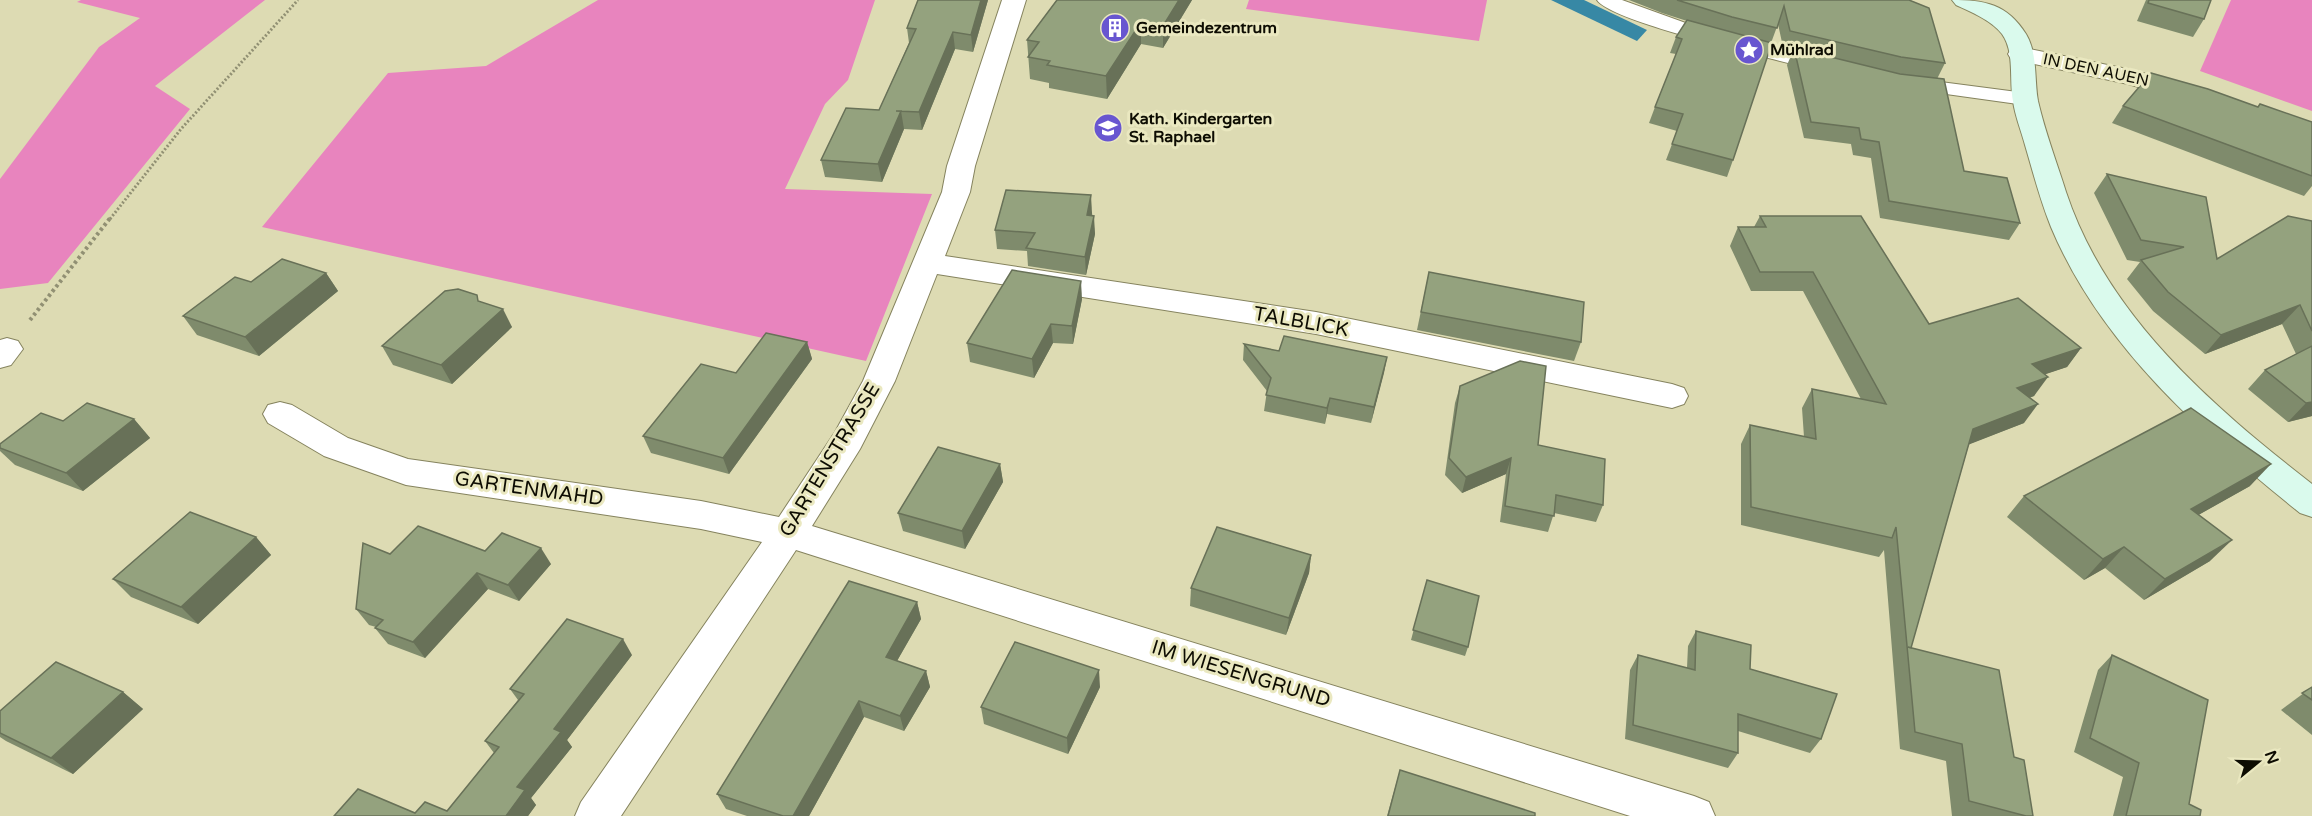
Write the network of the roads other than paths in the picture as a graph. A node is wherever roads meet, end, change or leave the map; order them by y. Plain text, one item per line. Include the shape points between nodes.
1 (1014, 0) edge
2 (1606, 0) edge
3 (1964, 0) edge
4 (2020, 54) junction
5 (1845, 71) edge
6 (1893, 82) edge
7 (2206, 98) edge
8 (2025, 99) junction
9 (928, 263) junction
10 (1672, 396) dead end
11 (280, 414) dead end
12 (2312, 503) edge
13 (788, 533) junction
14 (596, 816) edge
15 (1694, 816) edge

1 - 9 street, GARTENSTRASSE via 956,192
2 - 5 lane via 1719,39
3 - 4 street via 2001,19 2015,37
4 - 7 street, IN DEN AUEN via 2132,76
4 - 8 street
6 - 8 lane
8 - 12 street via 2066,230 2096,285 2138,342 2187,394
9 - 10 street, TALBLICK via 1316,323
9 - 13 street, GARTENSTRASSE via 879,381 848,440
11 - 13 street, GARTENMAHD via 336,447 406,472 701,515
13 - 14 street, GARTENSTRASSE
13 - 15 street, IM WIESENGRUND

